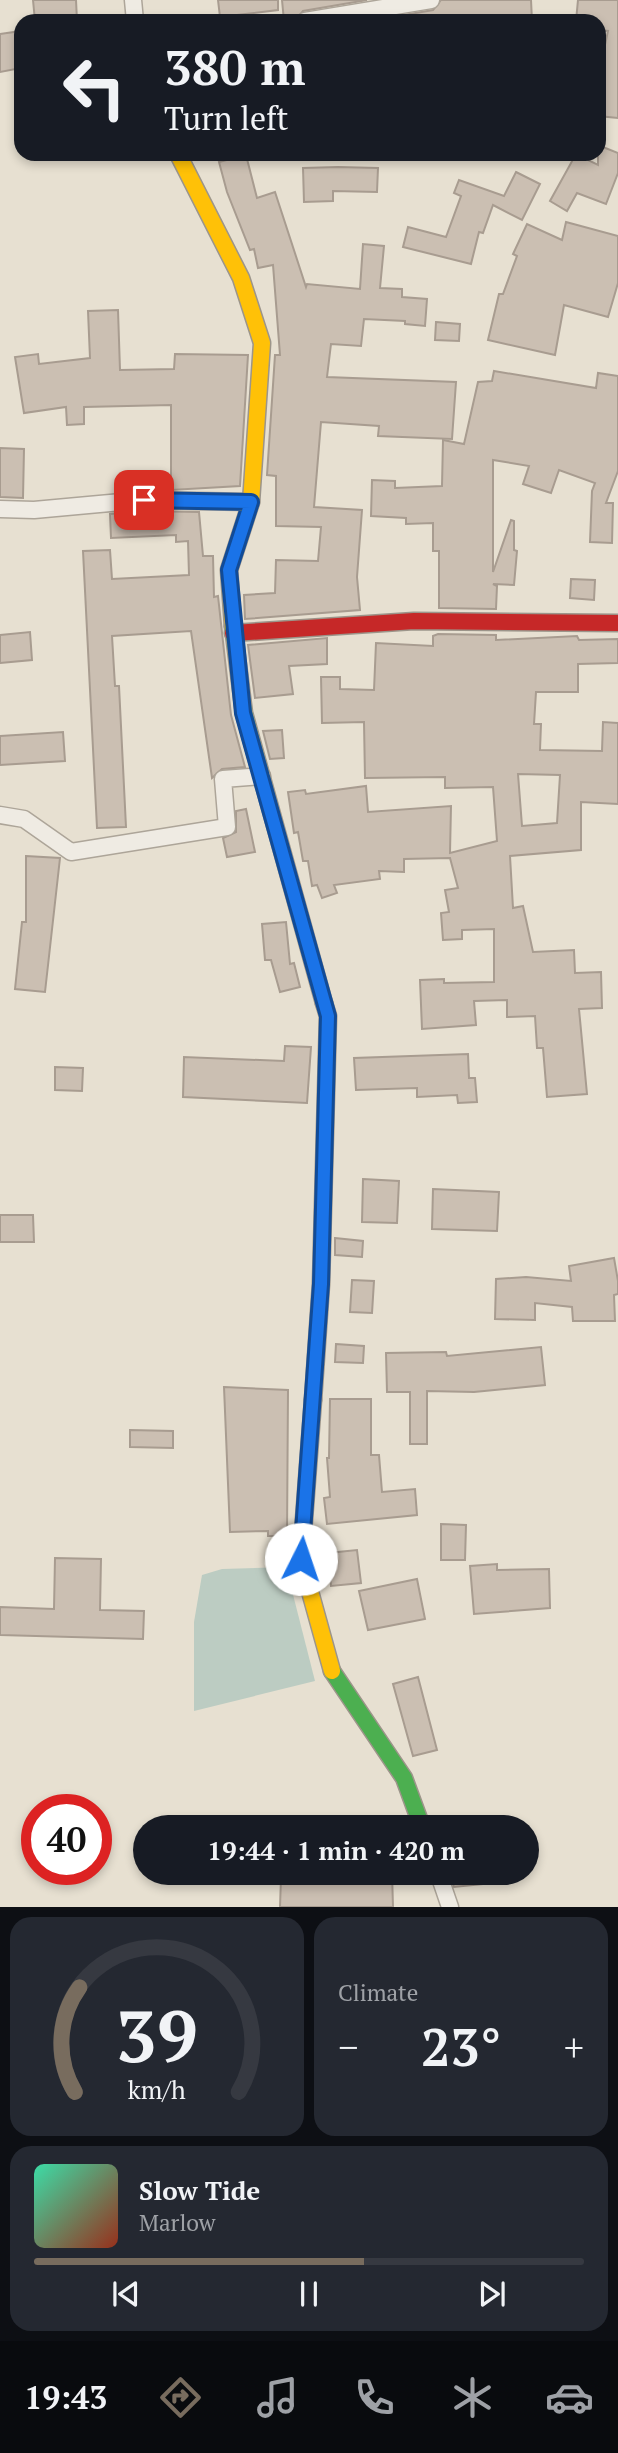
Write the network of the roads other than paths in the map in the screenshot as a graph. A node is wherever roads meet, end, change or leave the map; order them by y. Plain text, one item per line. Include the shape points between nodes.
1 (431, 0) edge
2 (347, 14) edge
3 (182, 161) edge
4 (251, 502) junction
5 (0, 509) edge
6 (618, 623) edge
7 (233, 634) junction
8 (262, 776) junction
9 (0, 815) edge
10 (418, 1815) edge
11 (442, 1885) edge
12 (450, 1907) edge

1 - 2 street
3 - 4 street via 241,278 262,343
4 - 5 street via 144,500
4 - 7 street via 229,570
6 - 7 street via 414,621
7 - 8 street via 243,713
8 - 9 street via 223,779 227,827 105,848 71,852 24,819
8 - 10 street via 328,1016 321,1284 301,1559 332,1671 404,1778
11 - 12 street

